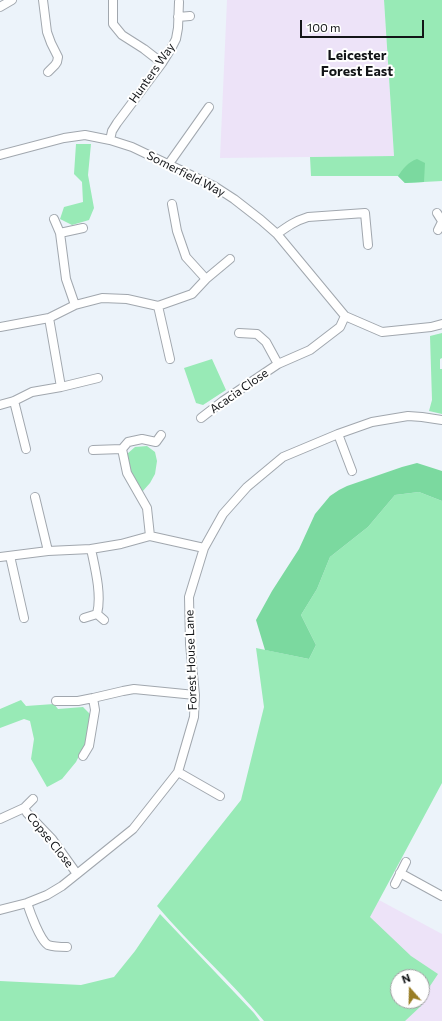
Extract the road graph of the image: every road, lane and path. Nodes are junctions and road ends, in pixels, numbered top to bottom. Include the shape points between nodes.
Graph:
1 (12, 0) edge
2 (43, 0) edge
3 (113, 0) edge
4 (179, 2) dead end
5 (0, 7) edge
6 (190, 16) dead end
7 (178, 17) junction
8 (162, 63) junction
9 (48, 72) dead end
10 (209, 107) dead end
11 (110, 140) junction
12 (0, 155) edge
13 (168, 165) junction
14 (172, 204) dead end
15 (437, 213) dead end
16 (54, 219) dead end
17 (442, 222) edge
18 (83, 228) dead end
19 (438, 230) dead end
20 (60, 233) junction
21 (277, 234) junction
22 (368, 245) dead end
23 (230, 259) dead end
24 (206, 279) junction
25 (75, 305) junction
26 (158, 306) junction
27 (346, 316) junction
28 (49, 318) junction
29 (442, 324) edge
30 (0, 327) edge
31 (238, 333) dead end
32 (170, 360) dead end
33 (278, 364) junction
34 (98, 378) dead end
35 (61, 387) junction
36 (14, 401) junction
37 (0, 405) edge
38 (201, 418) dead end
39 (442, 420) edge
40 (338, 434) junction
41 (161, 435) dead end
42 (26, 449) dead end
43 (122, 449) junction
44 (93, 450) dead end
45 (352, 471) dead end
46 (35, 497) dead end
47 (150, 536) junction
48 (91, 548) junction
49 (204, 548) junction
50 (48, 551) junction
51 (10, 556) junction
52 (0, 557) edge
53 (97, 614) junction
54 (24, 618) dead end
55 (84, 618) dead end
56 (104, 620) dead end
57 (195, 695) junction
58 (93, 698) junction
59 (56, 701) dead end
60 (83, 756) dead end
61 (178, 772) junction
62 (220, 796) dead end
63 (33, 799) dead end
64 (24, 808) junction
65 (0, 819) edge
66 (406, 862) dead end
67 (400, 873) junction
68 (77, 874) junction
69 (395, 884) dead end
70 (442, 896) edge
71 (27, 903) junction
72 (0, 910) edge
73 (67, 947) dead end

1 - 5 street
2 - 9 street via 47,32 58,58 58,62
3 - 8 street via 113,24 117,30
4 - 7 street, Hunters Way
6 - 7 street
7 - 8 street, Hunters Way via 176,39
8 - 11 street, Hunters Way via 117,122
10 - 13 street
11 - 12 street, Somerfield Way via 85,135
11 - 13 street, Somerfield Way via 132,147
13 - 21 street, Somerfield Way via 214,186
14 - 24 street via 177,231 186,257
15 - 17 street
16 - 20 street
17 - 19 street
18 - 20 street
20 - 25 street via 66,279
21 - 22 street via 291,224 308,217 365,213
21 - 27 street, Somerfield Way
23 - 24 street
24 - 26 street via 192,294
25 - 26 street via 102,298
25 - 28 street
26 - 32 street
27 - 29 street, Somerfield Way via 382,332
27 - 33 street, Acacia Close via 340,327 310,350
28 - 30 street
28 - 35 street
31 - 33 street, Acacia Close via 257,334 266,342
33 - 38 street, Acacia Close via 223,400
34 - 35 street
35 - 36 street via 32,392
36 - 37 street
36 - 42 street
39 - 40 street, Forest House Lane via 408,416 372,422
40 - 45 street
40 - 49 street, Forest House Lane via 283,457 247,487 223,514
41 - 43 street via 156,442 142,438 128,442
43 - 44 street
43 - 47 street via 127,473 147,508
46 - 50 street
47 - 48 street via 121,544
47 - 49 street
48 - 50 street
48 - 53 street via 99,595
49 - 57 street, Forest House Lane via 189,597
50 - 51 street
51 - 52 street
51 - 54 street
53 - 55 street
53 - 56 street
57 - 58 street via 134,689
57 - 61 street, Forest House Lane via 194,717
58 - 59 street
58 - 60 street via 95,710 89,746
61 - 62 street
61 - 68 street, Forest House Lane via 132,829
63 - 64 street
64 - 65 street, Copse Close
64 - 68 street, Copse Close via 52,839
66 - 67 street
67 - 69 street
67 - 70 street
68 - 71 street, Forest House Lane via 47,895
71 - 72 street, Forest House Lane
71 - 73 street via 46,944

